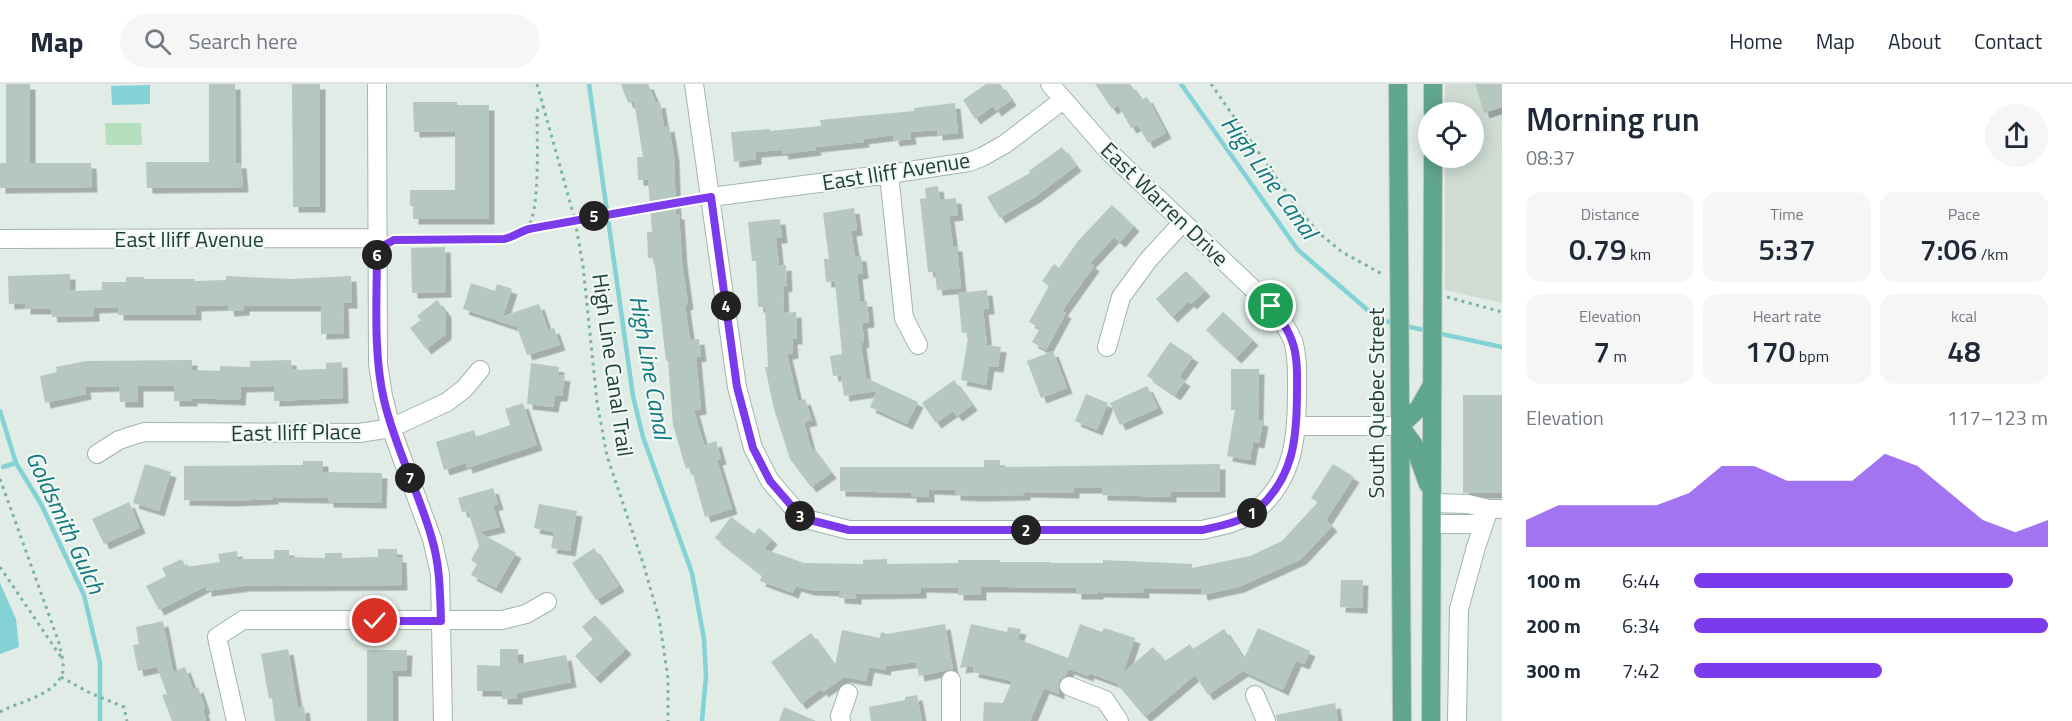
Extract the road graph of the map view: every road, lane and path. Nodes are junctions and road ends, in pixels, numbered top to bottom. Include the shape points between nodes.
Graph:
1 (377, 84) edge
2 (537, 84) edge
3 (694, 84) edge
4 (1050, 84) edge
5 (1211, 84) edge
6 (1398, 84) edge
7 (1433, 84) edge
8 (1063, 100) junction
9 (1433, 102) edge
10 (544, 106) junction
11 (1432, 168) edge
12 (889, 174) junction
13 (711, 197) junction
14 (575, 220) junction
15 (1183, 222) junction
16 (526, 230) junction
17 (0, 239) edge
18 (377, 244) junction
19 (1400, 283) junction
20 (1432, 293) junction
21 (1502, 312) edge
22 (918, 345) dead end
23 (1107, 347) dead end
24 (480, 370) dead end
25 (1433, 381) junction
26 (1297, 426) junction
27 (1400, 426) junction
28 (391, 428) junction
29 (97, 454) dead end
30 (0, 479) edge
31 (1433, 503) junction
32 (1492, 514) edge
33 (1433, 524) junction
34 (1456, 524) junction
35 (1476, 547) junction
36 (0, 567) edge
37 (547, 602) dead end
38 (441, 621) junction
39 (63, 660) junction
40 (61, 677) junction
41 (951, 680) dead end
42 (1069, 686) dead end
43 (848, 693) dead end
44 (1255, 695) dead end
45 (0, 712) edge
46 (127, 721) edge
47 (236, 721) edge
48 (443, 721) edge
49 (668, 721) edge
50 (841, 721) edge
51 (951, 721) edge
52 (1119, 721) edge
53 (1266, 721) edge
54 (1402, 721) edge
55 (1431, 721) edge
56 (1458, 721) edge

1 - 18 street
2 - 10 path, High Line Canal Trail
3 - 13 street
4 - 8 street, East Warren Drive
5 - 19 path via 1319,233 1342,252
6 - 19 main road, South Quebec Street
7 - 9 main road
8 - 12 street, East Iliff Avenue via 982,157
8 - 15 street, East Warren Drive via 1109,152
10 - 14 path, High Line Canal Trail
10 - 16 path via 537,114 534,209
11 - 20 main road
12 - 13 street, East Iliff Avenue
12 - 22 street via 904,318
13 - 14 path
13 - 26 street, East Warren Drive via 743,415 753,448 770,481 802,518 849,530 1202,530 1257,511 1279,484 1293,454
14 - 16 path
14 - 49 path, High Line Canal Trail via 600,423 615,484 657,608 668,678
15 - 23 street via 1121,297
15 - 26 street, East Warren Drive via 1283,322 1293,342 1297,367
16 - 18 path via 504,239 394,240
17 - 18 street, East Iliff Avenue
18 - 28 street via 378,364
19 - 27 main road, South Quebec Street
20 - 21 path
20 - 25 main road
24 - 28 street, East Iliff Place via 447,402
25 - 27 main road via 1425,400
25 - 31 main road
26 - 27 street
27 - 31 main road via 1418,455
27 - 54 main road, South Quebec Street
28 - 29 street, East Iliff Place via 359,433 144,432 119,440
28 - 38 street via 432,539 440,574
30 - 39 path
31 - 32 street via 1473,504
31 - 33 main road
32 - 34 street
32 - 35 street
33 - 34 street
33 - 55 main road
34 - 35 street via 1467,531
35 - 56 street via 1459,609
36 - 39 path
37 - 38 street via 526,614 502,620
38 - 47 street via 243,620 217,637
38 - 48 street
39 - 40 path
40 - 45 path via 39,696
40 - 46 path via 124,707
41 - 51 street
42 - 52 street via 1106,700
43 - 50 street
44 - 53 street

